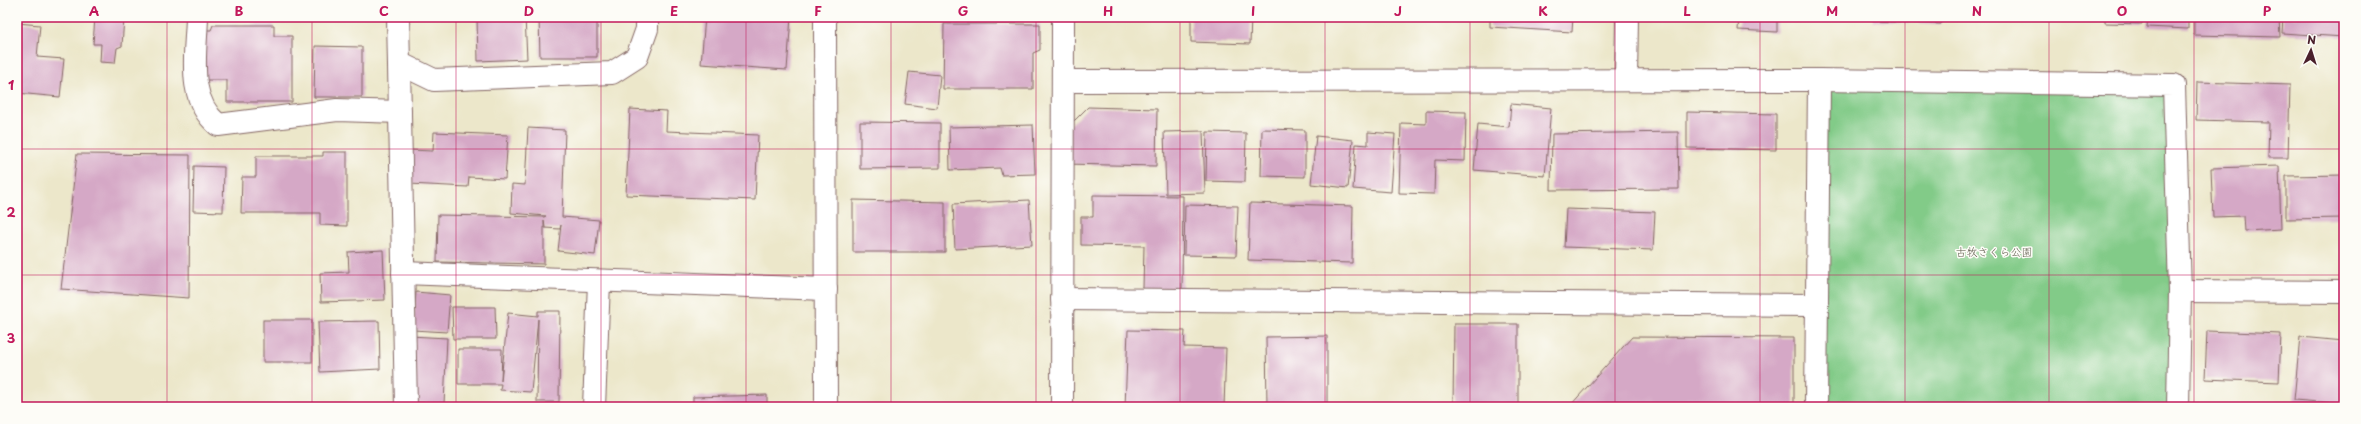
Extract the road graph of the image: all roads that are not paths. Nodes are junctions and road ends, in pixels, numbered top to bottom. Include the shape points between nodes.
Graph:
1 (197, 17) edge
2 (398, 17) edge
3 (647, 17) edge
4 (825, 17) edge
5 (1063, 17) edge
6 (1627, 17) edge
7 (399, 63) junction
8 (1626, 80) junction
9 (1818, 80) junction
10 (1063, 81) junction
11 (400, 112) junction
12 (403, 274) junction
13 (599, 282) junction
14 (826, 289) junction
15 (2180, 291) junction
16 (2344, 292) edge
17 (1062, 299) junction
18 (1817, 305) junction
19 (406, 407) edge
20 (594, 407) edge
21 (826, 407) edge
22 (1062, 407) edge
23 (1816, 407) edge
24 (2178, 407) edge

1 - 11 street via 194,84 207,115 218,125 337,110
2 - 7 street
3 - 7 street via 647,29 637,58 612,73 434,80
4 - 14 street
5 - 10 street
6 - 8 street
7 - 11 street
8 - 9 street
8 - 10 street
9 - 15 street via 2174,85
9 - 18 street
10 - 17 street
11 - 12 street
12 - 13 street
12 - 19 street
13 - 14 street
13 - 20 street
14 - 21 street
15 - 16 street
15 - 24 street
17 - 18 street
17 - 22 street
18 - 23 street

